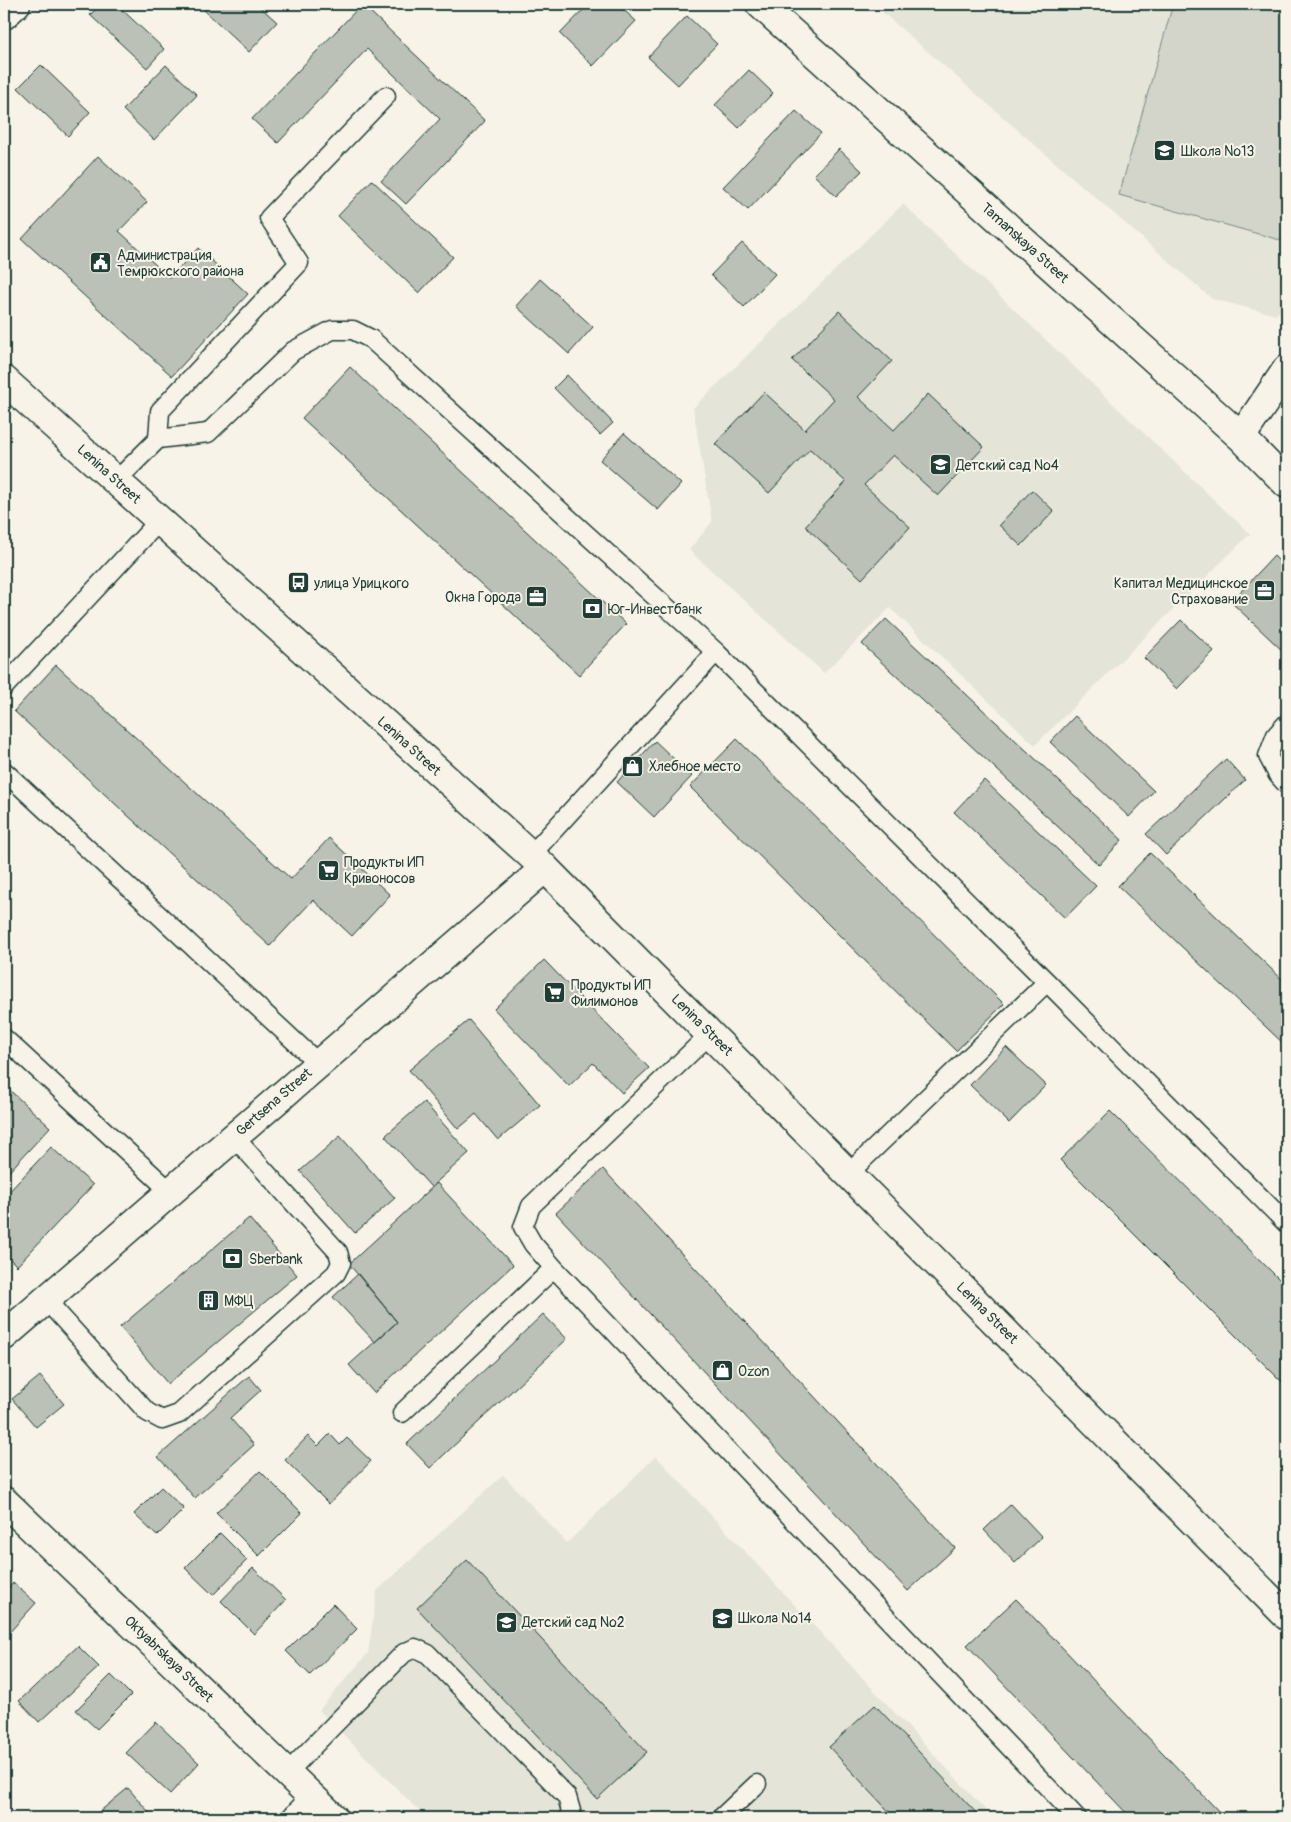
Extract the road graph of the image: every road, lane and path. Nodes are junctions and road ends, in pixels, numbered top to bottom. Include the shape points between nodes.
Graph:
1 (16, 4) edge
2 (760, 4) edge
3 (4, 15) edge
4 (386, 96) dead end
5 (1287, 369) edge
6 (4, 380) edge
7 (1241, 437) junction
8 (158, 438) junction
9 (116, 482) junction
10 (1287, 484) edge
11 (160, 520) junction
12 (716, 652) junction
13 (4, 687) edge
14 (1287, 723) edge
15 (4, 771) edge
16 (1287, 785) edge
17 (538, 862) junction
18 (1047, 982) junction
19 (710, 1034) junction
20 (4, 1038) edge
21 (319, 1064) junction
22 (234, 1137) junction
23 (849, 1173) junction
24 (170, 1192) junction
25 (1287, 1224) edge
26 (554, 1268) junction
27 (46, 1300) junction
28 (4, 1336) edge
29 (402, 1413) dead end
30 (4, 1501) edge
31 (1287, 1616) edge
32 (287, 1773) junction
33 (757, 1784) dead end
34 (311, 1796) junction
35 (290, 1818) edge
36 (334, 1818) edge
37 (568, 1818) edge
38 (721, 1818) edge
39 (1077, 1818) edge

1 - 3 street
2 - 7 street, Tamanskaya Street
4 - 8 lane via 269,218 299,263 160,410
5 - 7 street
6 - 9 street, Lenina Street
7 - 10 street, Tamanskaya Street
8 - 9 lane
8 - 12 lane via 208,433 293,351 332,330 353,330 370,339
9 - 11 street, Lenina Street
11 - 13 lane
11 - 17 street, Lenina Street
12 - 17 lane
12 - 18 lane
14 - 16 lane via 1276,735 1268,756
15 - 21 lane
17 - 19 street, Lenina Street
17 - 21 street, Gertsena Street
18 - 23 lane
18 - 25 lane
19 - 23 street, Lenina Street
19 - 26 lane via 531,1206 523,1227
20 - 24 lane
21 - 22 street, Gertsena Street
22 - 24 street, Gertsena Street
22 - 27 lane via 338,1252 341,1263 336,1273 179,1414 162,1420 148,1412
23 - 31 street, Lenina Street
24 - 27 street, Gertsena Street
26 - 29 lane
26 - 39 lane
27 - 28 street, Gertsena Street
30 - 32 street, Oktyabrskaya Street
32 - 34 street, Oktyabrskaya Street
32 - 37 lane via 404,1652 415,1648 428,1654 566,1797 571,1811
33 - 38 lane
34 - 35 lane
34 - 36 street, Oktyabrskaya Street

